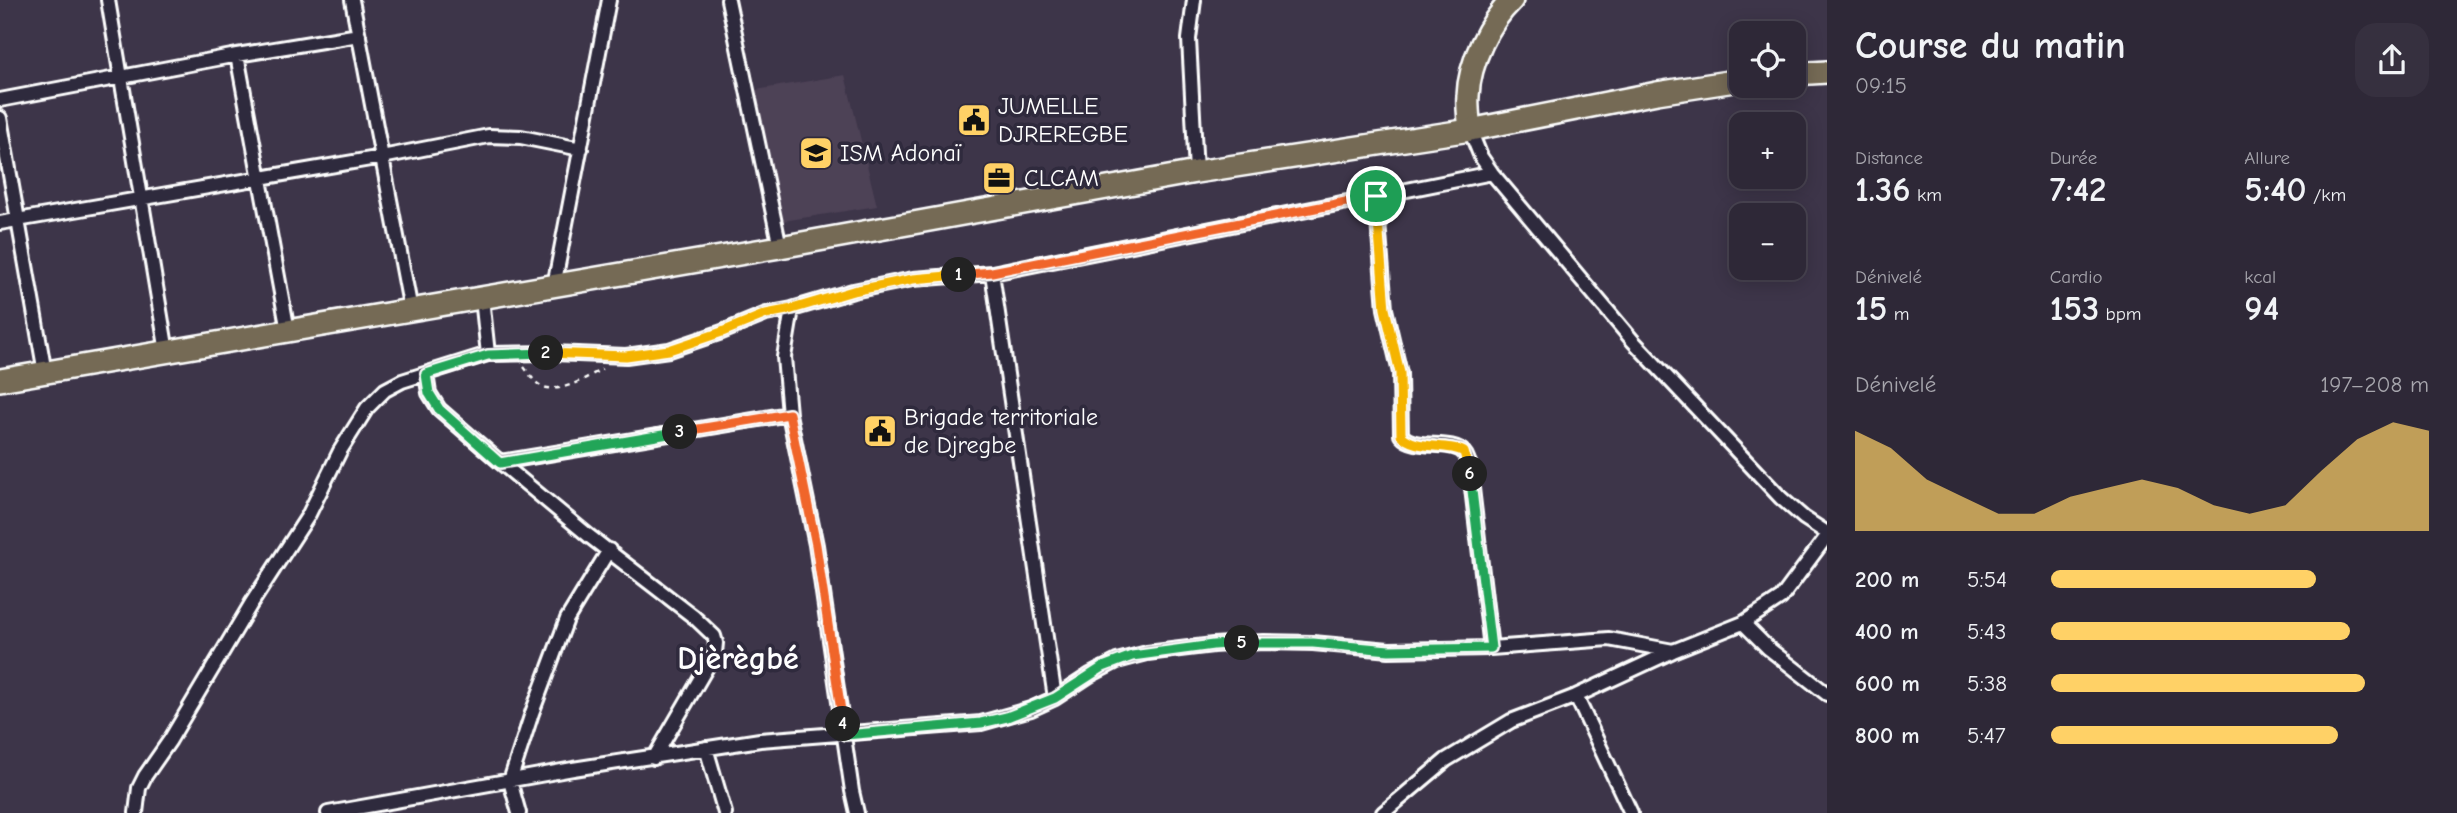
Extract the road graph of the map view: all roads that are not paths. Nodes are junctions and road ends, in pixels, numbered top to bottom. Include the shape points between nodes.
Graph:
1 (108, 0) edge
2 (609, 0) edge
3 (728, 0) edge
4 (1194, 0) edge
5 (1512, 0) edge
6 (354, 2) edge
7 (359, 36) junction
8 (237, 55) junction
9 (1827, 72) edge
10 (1806, 73) edge
11 (121, 78) junction
12 (1729, 82) edge
13 (0, 100) edge
14 (0, 118) edge
15 (1470, 130) junction
16 (581, 149) junction
17 (382, 157) junction
18 (1196, 172) junction
19 (1492, 173) junction
20 (260, 178) junction
21 (1376, 196) junction
22 (141, 198) junction
23 (18, 220) junction
24 (0, 223) edge
25 (780, 247) junction
26 (992, 272) junction
27 (554, 286) junction
28 (482, 298) junction
29 (792, 309) junction
30 (411, 310) junction
31 (288, 331) junction
32 (167, 352) junction
33 (488, 355) junction
34 (45, 373) junction
35 (426, 374) junction
36 (0, 380) edge
37 (789, 414) junction
38 (500, 463) junction
39 (1827, 535) edge
40 (609, 550) junction
41 (1743, 622) junction
42 (1491, 648) junction
43 (1673, 651) junction
44 (1827, 694) edge
45 (1576, 696) junction
46 (1055, 698) junction
47 (845, 735) junction
48 (706, 748) junction
49 (654, 758) junction
50 (510, 781) junction
51 (379, 808) edge
52 (136, 813) edge
53 (328, 813) edge
54 (519, 813) edge
55 (725, 813) edge
56 (857, 813) edge
57 (1383, 813) edge
58 (1631, 813) edge

1 - 11 street
2 - 16 street
3 - 25 street
4 - 18 street via 1189,39
5 - 15 main road via 1486,36 1474,65 1468,95
6 - 7 street
7 - 8 street
7 - 17 street
8 - 11 street
8 - 20 street
9 - 10 main road
11 - 13 street
11 - 22 street
12 - 15 main road
14 - 23 street
15 - 18 main road
15 - 19 street
16 - 17 street via 489,136
16 - 27 street
17 - 20 street
17 - 30 street
18 - 25 main road
19 - 21 street
19 - 39 street via 1633,341 1781,498
20 - 22 street
20 - 31 street
21 - 26 street
21 - 42 street via 1385,309 1400,373 1401,435 1412,443 1464,452
22 - 23 street
22 - 32 street
23 - 24 street
23 - 34 street
25 - 27 main road
26 - 29 street via 913,279
26 - 46 street
27 - 28 main road
28 - 30 main road
28 - 33 street
29 - 33 street via 669,350 626,356
29 - 37 street via 784,357
30 - 31 main road
31 - 32 main road
32 - 34 main road
33 - 35 street
34 - 36 main road
35 - 38 street via 429,393 439,409
35 - 52 street via 385,390 367,408 308,516 145,776
37 - 38 street
37 - 47 street via 816,545
38 - 40 street
39 - 41 street via 1781,598
40 - 49 street via 695,617 716,643 715,653
40 - 50 street via 567,619
41 - 43 street
41 - 44 street
42 - 43 street via 1609,639
42 - 46 street via 1389,650 1263,642 1213,645 1117,661
43 - 45 street
45 - 57 street via 1511,721 1446,760
45 - 58 street
46 - 47 street via 981,723
47 - 48 street
47 - 56 street
48 - 49 street
48 - 55 street
49 - 50 street
50 - 51 street
50 - 54 street
51 - 53 street

